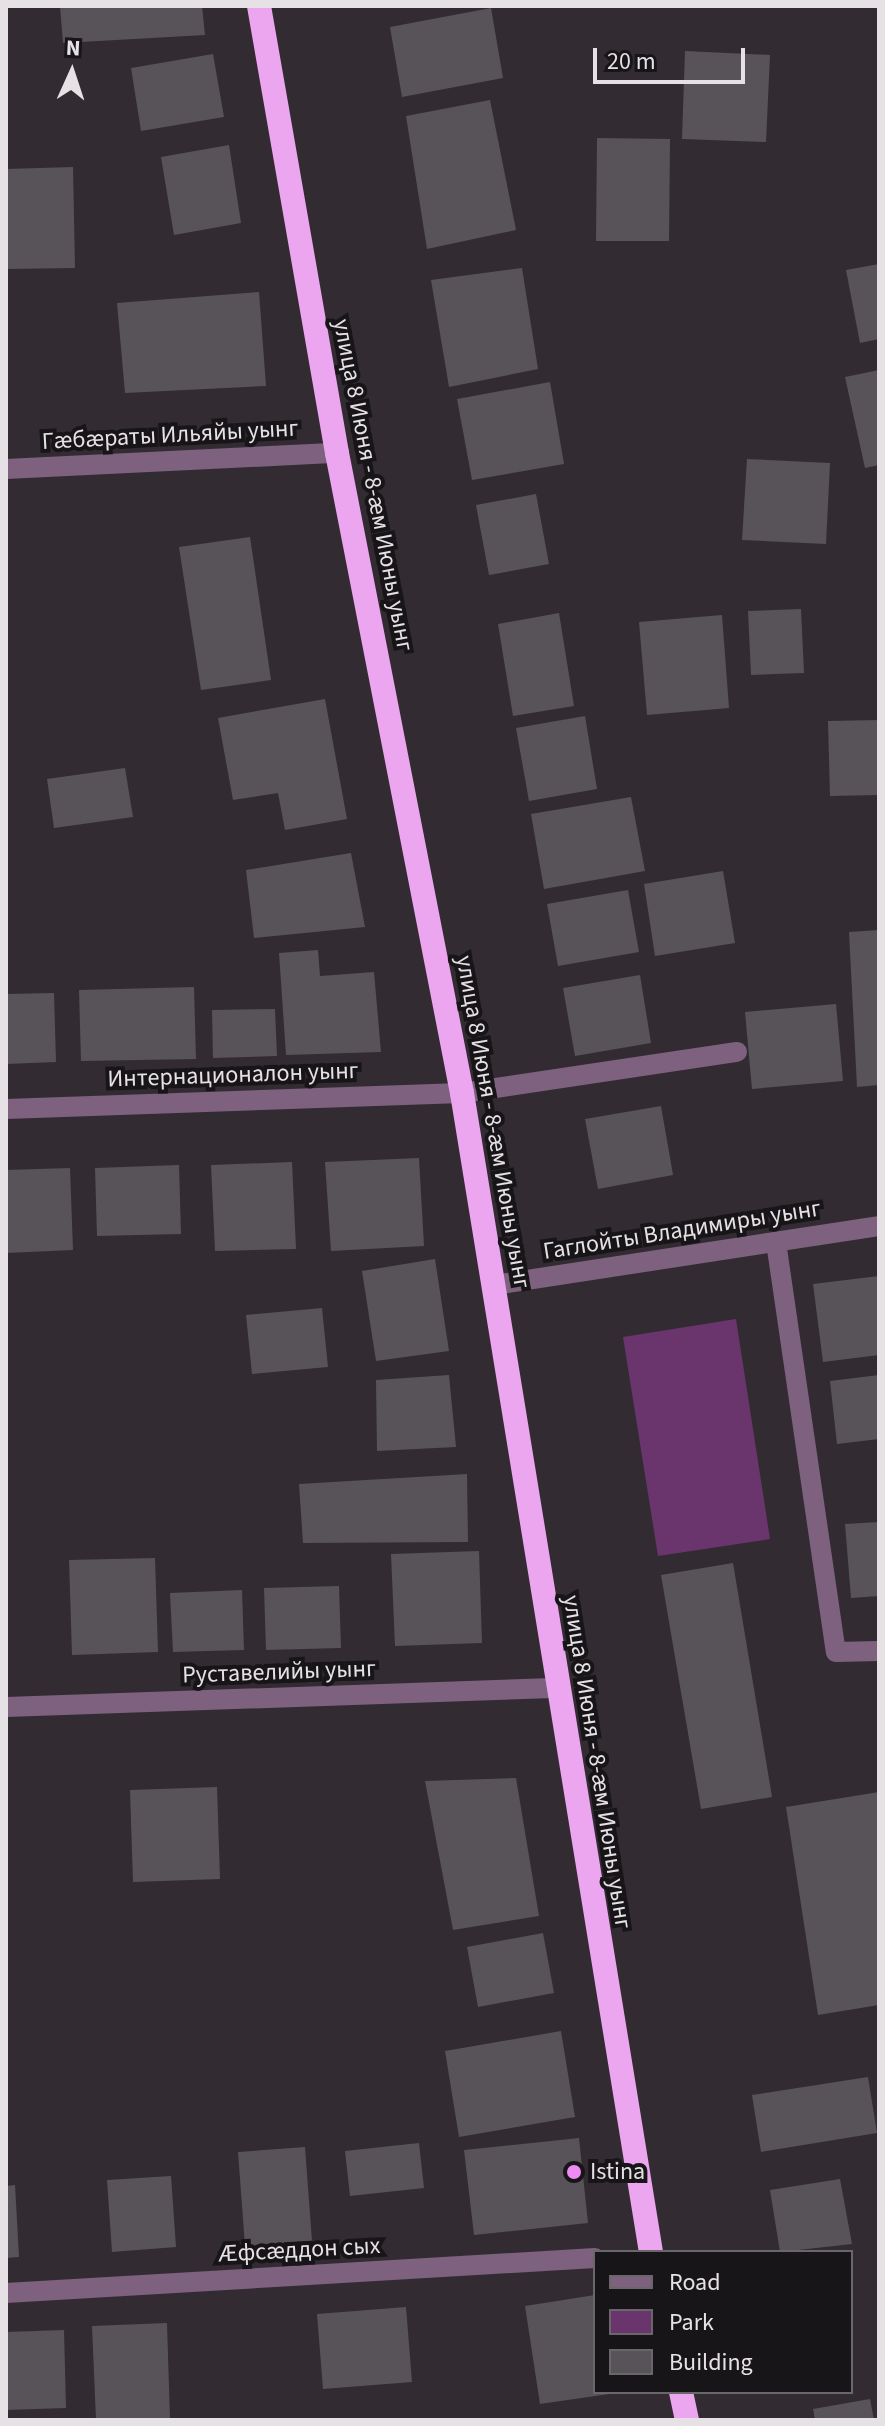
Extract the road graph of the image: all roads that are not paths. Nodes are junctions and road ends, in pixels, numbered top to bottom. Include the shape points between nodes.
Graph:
1 (259, 6) edge
2 (337, 453) junction
3 (6, 469) edge
4 (737, 1052) dead end
5 (462, 1093) junction
6 (6, 1109) edge
7 (879, 1226) edge
8 (776, 1242) junction
9 (494, 1285) junction
10 (879, 1651) edge
11 (554, 1688) junction
12 (6, 1707) edge
13 (650, 2250) edge
14 (593, 2258) edge
15 (6, 2293) edge
16 (681, 2394) edge
17 (687, 2420) edge

1 - 2 highway, улица 8 Июня - 8-ӕм Июны уынг
2 - 3 street, Гæбæраты Ильяйы уынг
2 - 5 highway, улица 8 Июня - 8-ӕм Июны уынг
4 - 5 street, Интернационалон уынг
5 - 6 street, Интернационалон уынг
5 - 9 highway, улица 8 Июня - 8-ӕм Июны уынг
7 - 8 street, Гаглойты Владимиры уынг
8 - 9 street, Гаглойты Владимиры уынг
8 - 10 street via 836,1652
9 - 11 highway, улица 8 Июня - 8-ӕм Июны уынг
11 - 12 street, Руставелийы уынг
11 - 13 highway, улица 8 Июня - 8-ӕм Июны уынг
14 - 15 street, Æфсæддон сых
16 - 17 highway

